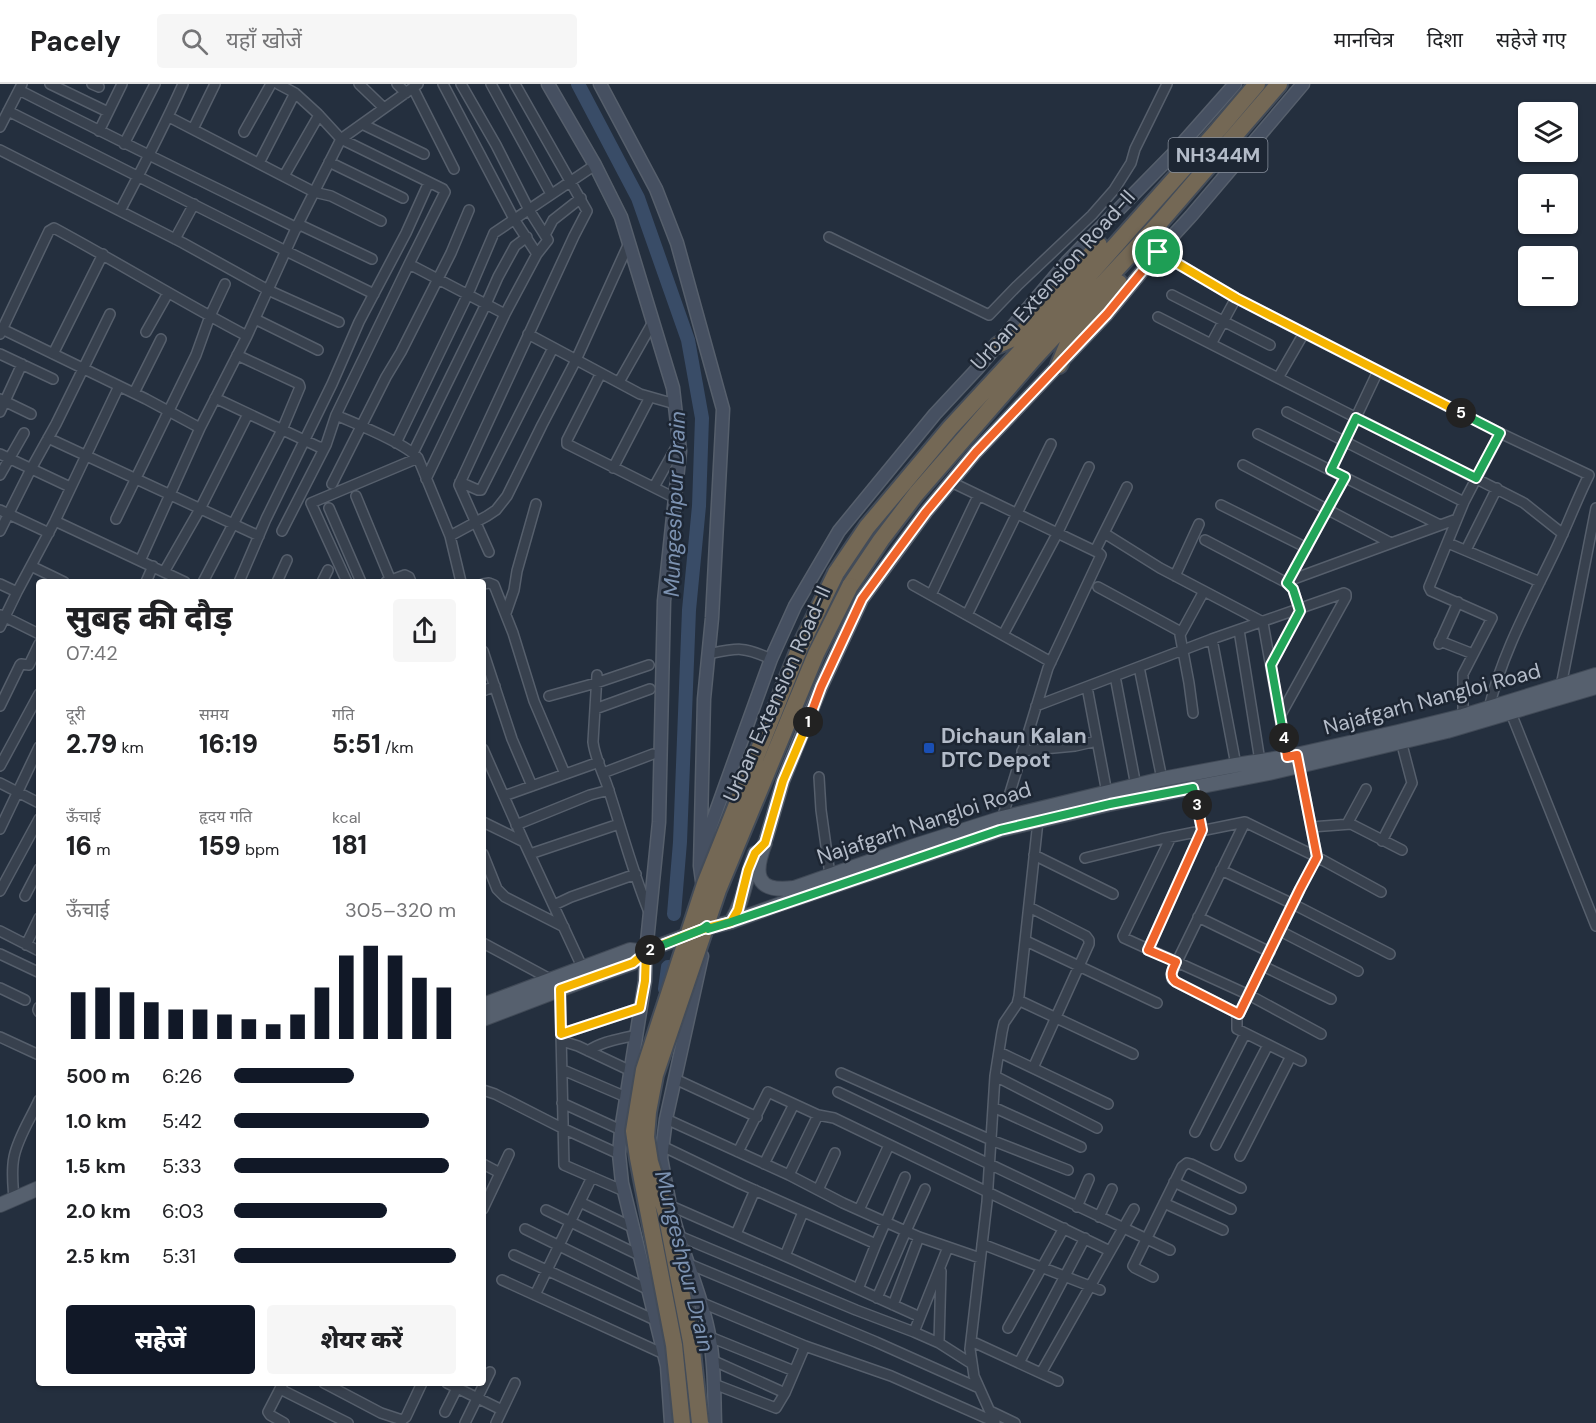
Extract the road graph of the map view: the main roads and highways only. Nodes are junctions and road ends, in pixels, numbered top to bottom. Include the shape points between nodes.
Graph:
1 (1257, 84) edge
2 (1279, 84) edge
3 (1145, 210) junction
4 (1157, 226) junction
5 (998, 345) road end
6 (1059, 365) road end
7 (1596, 675) edge
8 (1596, 687) edge
9 (1509, 707) junction
10 (1491, 713) junction
11 (1294, 759) junction
12 (1037, 815) junction
13 (913, 853) junction
14 (731, 922) junction
15 (555, 984) junction
16 (486, 1004) edge
17 (486, 1018) edge
18 (36, 1189) edge
19 (36, 1199) edge
20 (0, 1205) edge
21 (0, 1213) edge
22 (682, 1423) edge
23 (700, 1423) edge

1 - 3 highway, Urban Extension Road-II / NH344M
2 - 4 highway, Urban Extension Road-II / NH344M
3 - 5 highway via 1100,245 1020,334
3 - 22 highway, Urban Extension Road-II / NH344M, bridge via 909,476 836,573 800,647 705,884 644,1070 634,1131 674,1344
4 - 6 highway via 1142,257 1071,336
4 - 23 highway, Urban Extension Road-II / NH344M, bridge via 1034,358 916,494 850,586 816,654 718,890 655,1075 646,1137 666,1213 691,1342
7 - 9 main road, Najafgarh Nangloi Road
8 - 9 main road
9 - 10 main road, Najafgarh Nangloi Road
10 - 11 main road, Najafgarh Nangloi Road via 1463,716
10 - 11 main road via 1447,731
11 - 12 main road via 1193,788
11 - 12 main road, Najafgarh Nangloi Road via 1260,761 1162,779
12 - 13 main road, Najafgarh Nangloi Road
13 - 14 main road
13 - 14 main road, Najafgarh Nangloi Road via 782,889 762,882 758,861 765,843 755,853
14 - 15 main road via 646,952 633,963
15 - 16 main road
15 - 17 main road
18 - 20 main road
19 - 21 main road

